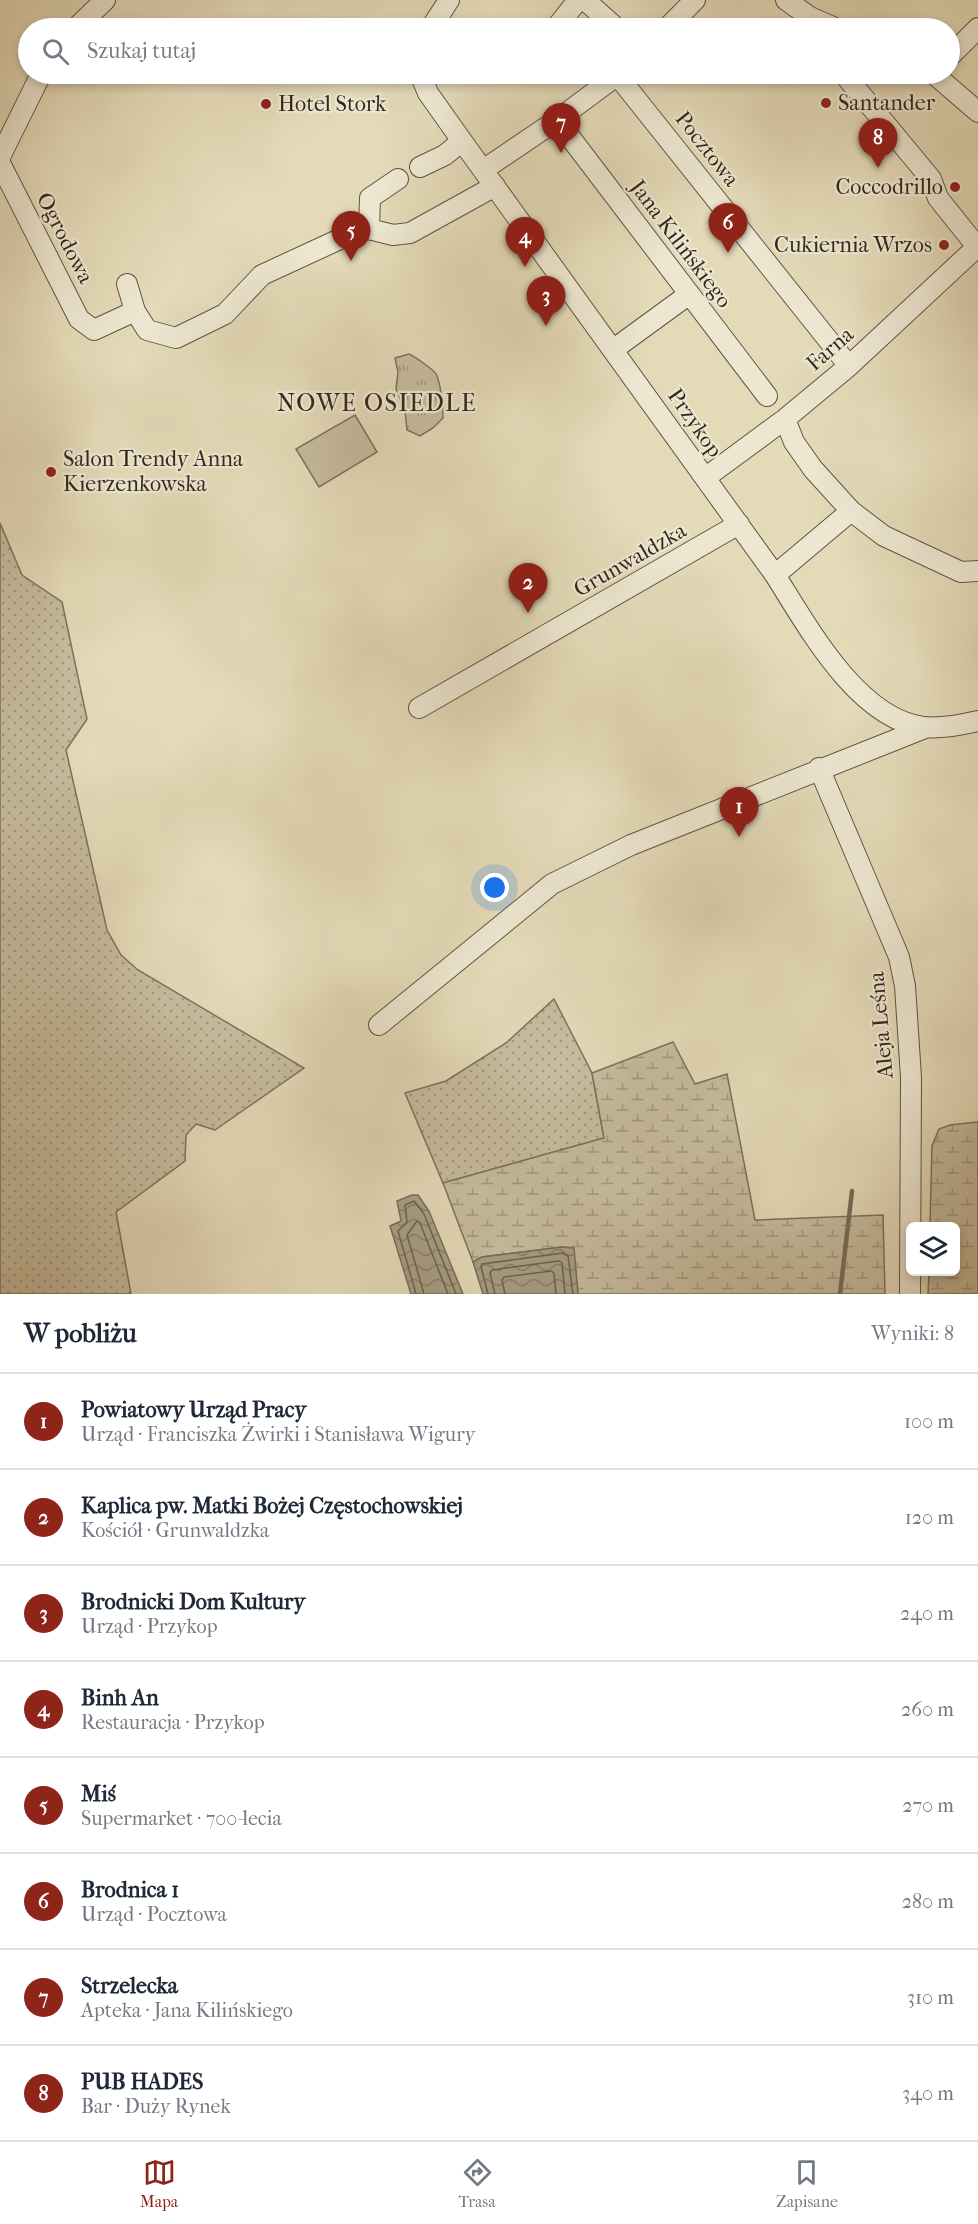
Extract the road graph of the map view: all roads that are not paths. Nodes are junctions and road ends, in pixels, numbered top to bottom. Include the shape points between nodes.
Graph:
1 (105, 0) edge
2 (578, 0) edge
3 (585, 0) edge
4 (695, 0) edge
5 (780, 0) edge
6 (786, 0) edge
7 (447, 1) edge
8 (86, 18) edge
9 (437, 18) edge
10 (564, 18) edge
11 (605, 18) edge
12 (678, 18) edge
13 (797, 18) edge
14 (812, 18) edge
15 (978, 28) edge
16 (960, 46) edge
17 (35, 84) edge
18 (424, 84) edge
19 (605, 84) edge
20 (626, 84) edge
21 (852, 84) edge
22 (946, 84) edge
23 (978, 112) edge
24 (556, 120) junction
25 (462, 141) junction
26 (0, 157) edge
27 (0, 163) edge
28 (420, 167) dead end
29 (489, 178) junction
30 (398, 179) dead end
31 (369, 229) junction
32 (978, 247) edge
33 (126, 285) dead end
34 (688, 295) junction
35 (135, 311) junction
36 (614, 349) junction
37 (849, 366) junction
38 (767, 396) dead end
39 (785, 419) junction
40 (705, 478) junction
41 (851, 511) junction
42 (739, 524) junction
43 (978, 571) edge
44 (775, 575) junction
45 (419, 708) dead end
46 (978, 721) edge
47 (925, 728) junction
48 (819, 768) junction
49 (379, 1025) dead end
50 (910, 1294) edge

1 - 8 street
2 - 10 street
3 - 11 street
4 - 12 street
5 - 13 street
6 - 14 street
7 - 9 street
15 - 16 street
17 - 26 street
18 - 25 street, Przykop
19 - 24 street
20 - 37 street, Pocztowa
21 - 32 street via 933,182 938,198
22 - 23 street
24 - 29 street
24 - 34 street, Jana Kilińskiego
25 - 28 street
25 - 29 street, Przykop
27 - 35 street, Ogrodowa via 79,319 94,330
29 - 31 street via 410,233 393,235
29 - 36 street, Przykop
30 - 31 street via 370,198
31 - 35 street via 355,231 262,275 225,314 176,338 147,330
32 - 37 street, Farna
33 - 35 street
34 - 36 street
34 - 38 street, Jana Kilińskiego
36 - 40 street, Przykop
37 - 39 street, Farna
39 - 40 street, Farna
39 - 41 street via 794,442 813,469
40 - 42 street, Przykop
41 - 43 street via 884,536 961,572
41 - 44 street
42 - 44 street, Przykop
42 - 45 street, Grunwaldzka
44 - 47 street, Przykop via 817,641 865,698 891,717
46 - 47 street, Przykop
47 - 48 street
48 - 49 street via 631,845 552,884
48 - 50 street, Aleja Leśna via 899,957 905,986 911,1077

